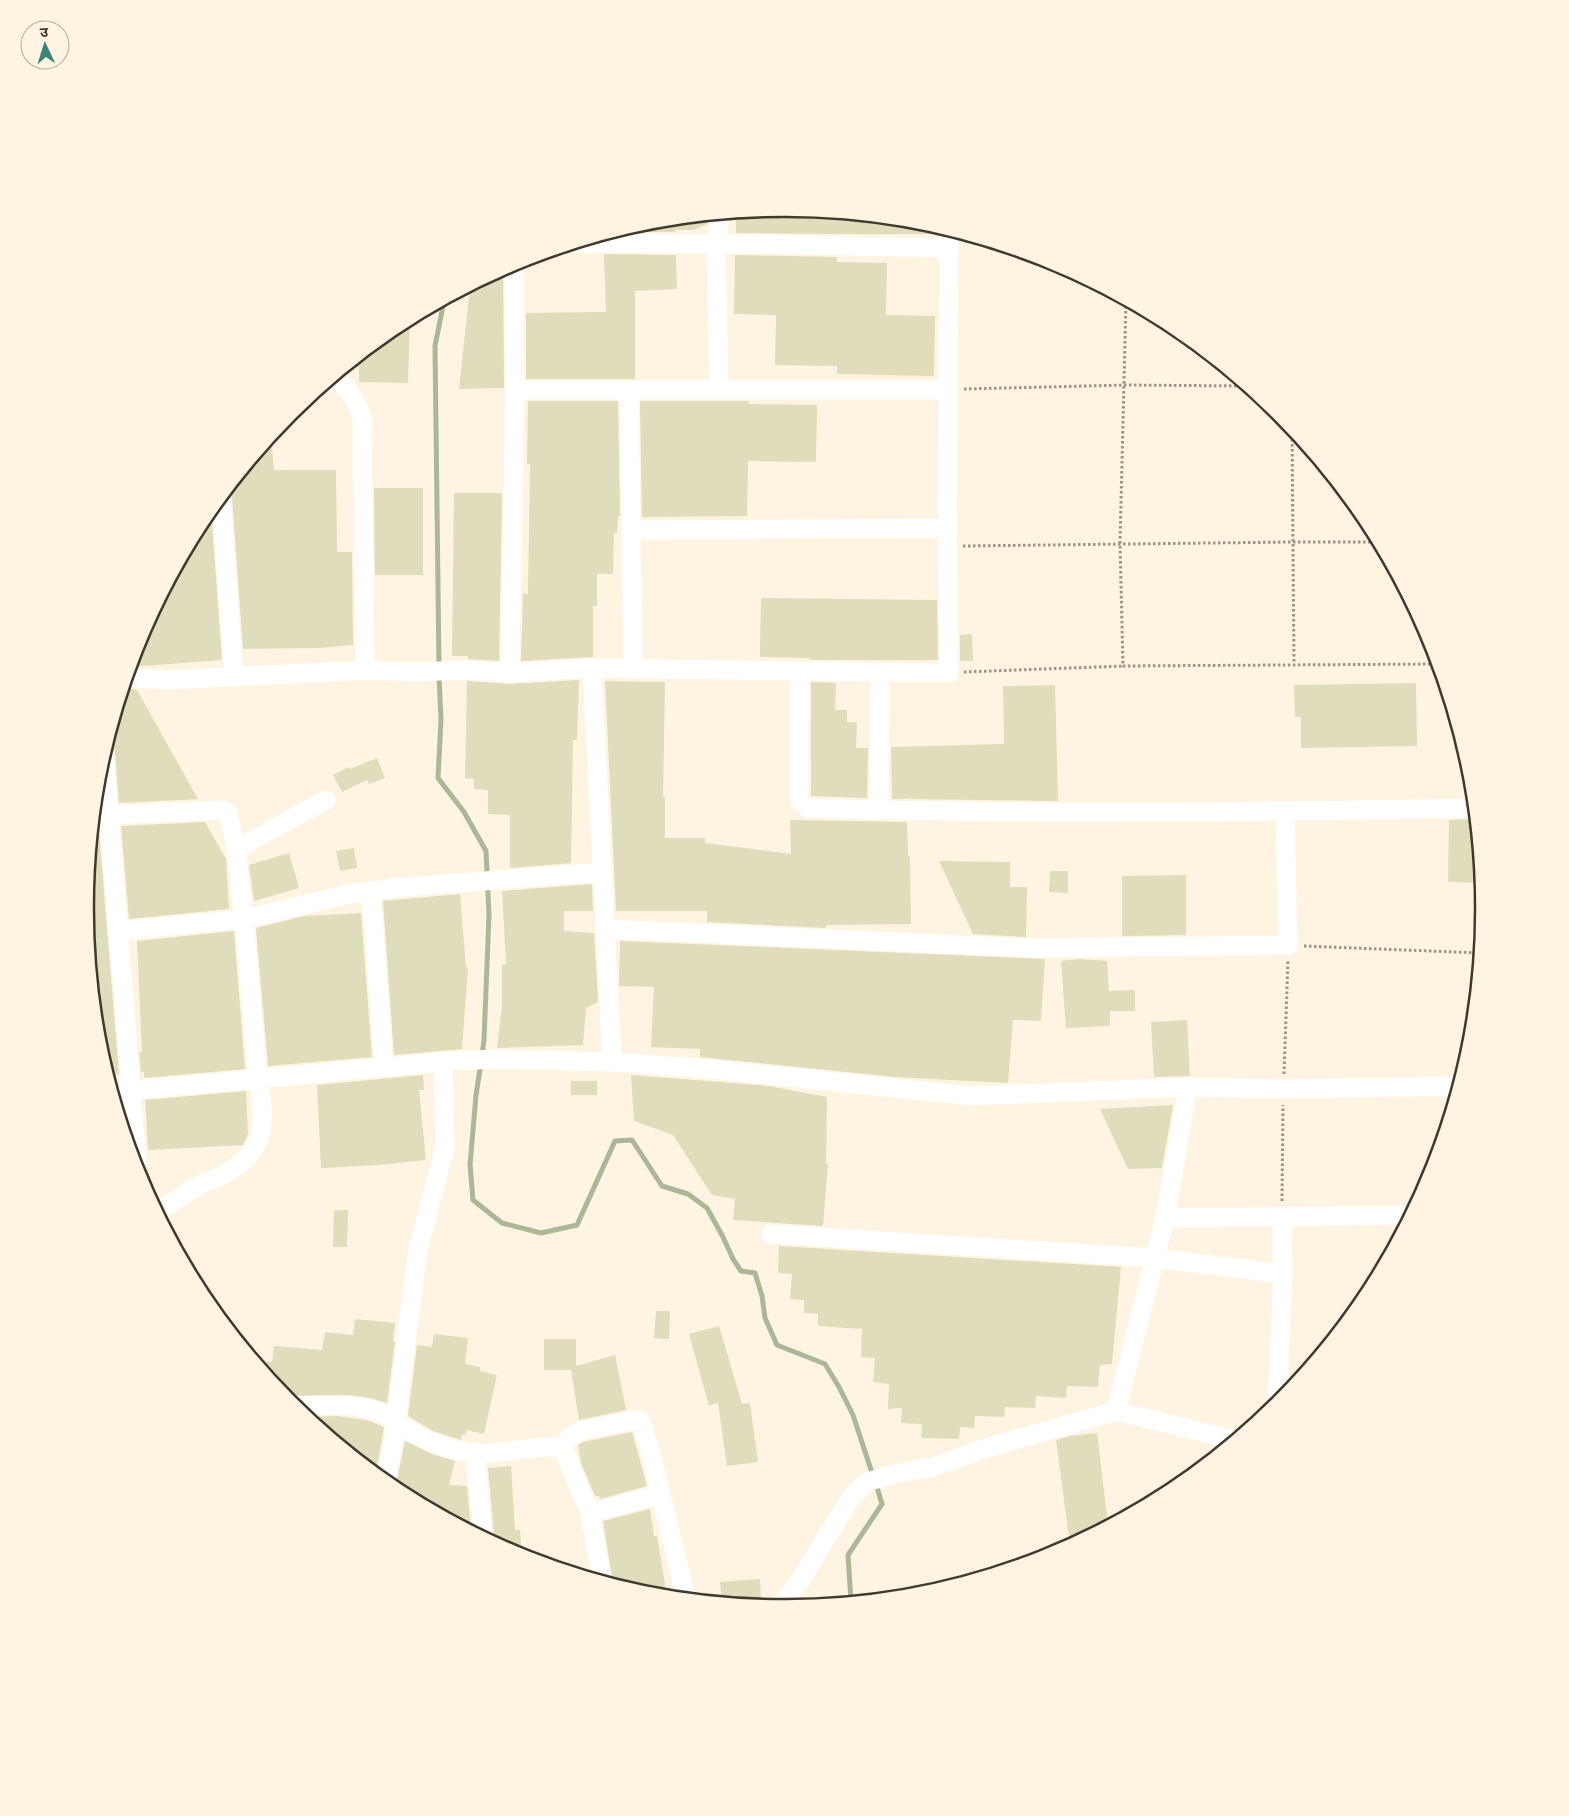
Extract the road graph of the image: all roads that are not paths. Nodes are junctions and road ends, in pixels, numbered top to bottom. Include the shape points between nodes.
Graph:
1 (719, 221) edge
2 (949, 239) edge
3 (599, 243) edge
4 (716, 243) junction
5 (514, 273) edge
6 (336, 383) edge
7 (719, 388) junction
8 (515, 390) junction
9 (629, 390) junction
10 (948, 390) junction
11 (221, 509) edge
12 (631, 530) junction
13 (947, 537) junction
14 (592, 668) junction
15 (634, 669) junction
16 (365, 670) junction
17 (800, 671) junction
18 (880, 672) junction
19 (510, 673) junction
20 (234, 677) junction
21 (133, 678) edge
22 (104, 792) edge
23 (326, 800) dead end
24 (104, 808) edge
25 (1467, 808) edge
26 (879, 810) junction
27 (1285, 812) junction
28 (236, 849) junction
29 (601, 872) junction
30 (371, 891) junction
31 (244, 919) junction
32 (605, 929) junction
33 (119, 931) junction
34 (448, 1061) junction
35 (612, 1062) junction
36 (384, 1067) junction
37 (258, 1079) junction
38 (1452, 1086) edge
39 (1188, 1087) junction
40 (132, 1091) junction
41 (118, 1092) edge
42 (136, 1145) edge
43 (162, 1207) edge
44 (1403, 1215) edge
45 (1282, 1217) junction
46 (1165, 1218) junction
47 (771, 1234) dead end
48 (1154, 1258) junction
49 (1283, 1274) junction
50 (1278, 1391) edge
51 (306, 1405) edge
52 (1116, 1411) junction
53 (396, 1421) junction
54 (1227, 1438) edge
55 (561, 1448) junction
56 (475, 1453) junction
57 (388, 1473) edge
58 (661, 1494) junction
59 (590, 1513) junction
60 (482, 1529) edge
61 (601, 1573) edge
62 (684, 1591) edge
63 (786, 1599) edge

1 - 4 street
2 - 4 street
2 - 10 street
3 - 4 street
4 - 7 street
5 - 8 street
6 - 16 street via 344,385 362,417
7 - 9 street
7 - 10 street
8 - 9 street
8 - 19 street
9 - 12 street
10 - 13 street
11 - 20 street
12 - 13 street
12 - 15 street
13 - 18 street via 949,673
14 - 15 street
14 - 19 street
14 - 29 street
15 - 17 street
16 - 19 street
16 - 20 street
17 - 18 street
17 - 26 street via 801,803 810,808
18 - 26 street
20 - 21 street
22 - 24 street
23 - 28 street
24 - 28 street via 224,810 228,814
24 - 33 street
25 - 27 street
26 - 27 street
27 - 32 street via 1288,945 1031,948
28 - 31 street
29 - 30 street
29 - 32 street
30 - 31 street
30 - 36 street
31 - 33 street
31 - 37 street
32 - 35 street
33 - 40 street
34 - 35 street
34 - 36 street
34 - 53 street via 445,1148 418,1250
35 - 39 street via 972,1096
36 - 37 street
37 - 40 street
37 - 43 street via 261,1136 254,1151 221,1176
38 - 39 street
39 - 46 street
40 - 41 street
40 - 42 street
44 - 45 street
45 - 46 street
45 - 49 street
46 - 48 street
47 - 48 street
48 - 49 street
48 - 52 street
49 - 50 street
51 - 53 street via 374,1410
52 - 54 street
52 - 63 street via 983,1449 933,1467 867,1482 852,1496
53 - 56 street via 415,1434 456,1450
53 - 57 street
55 - 56 street via 552,1446
55 - 58 street via 570,1436 579,1431 640,1420
55 - 59 street
56 - 60 street
58 - 59 street
58 - 62 street
59 - 61 street

